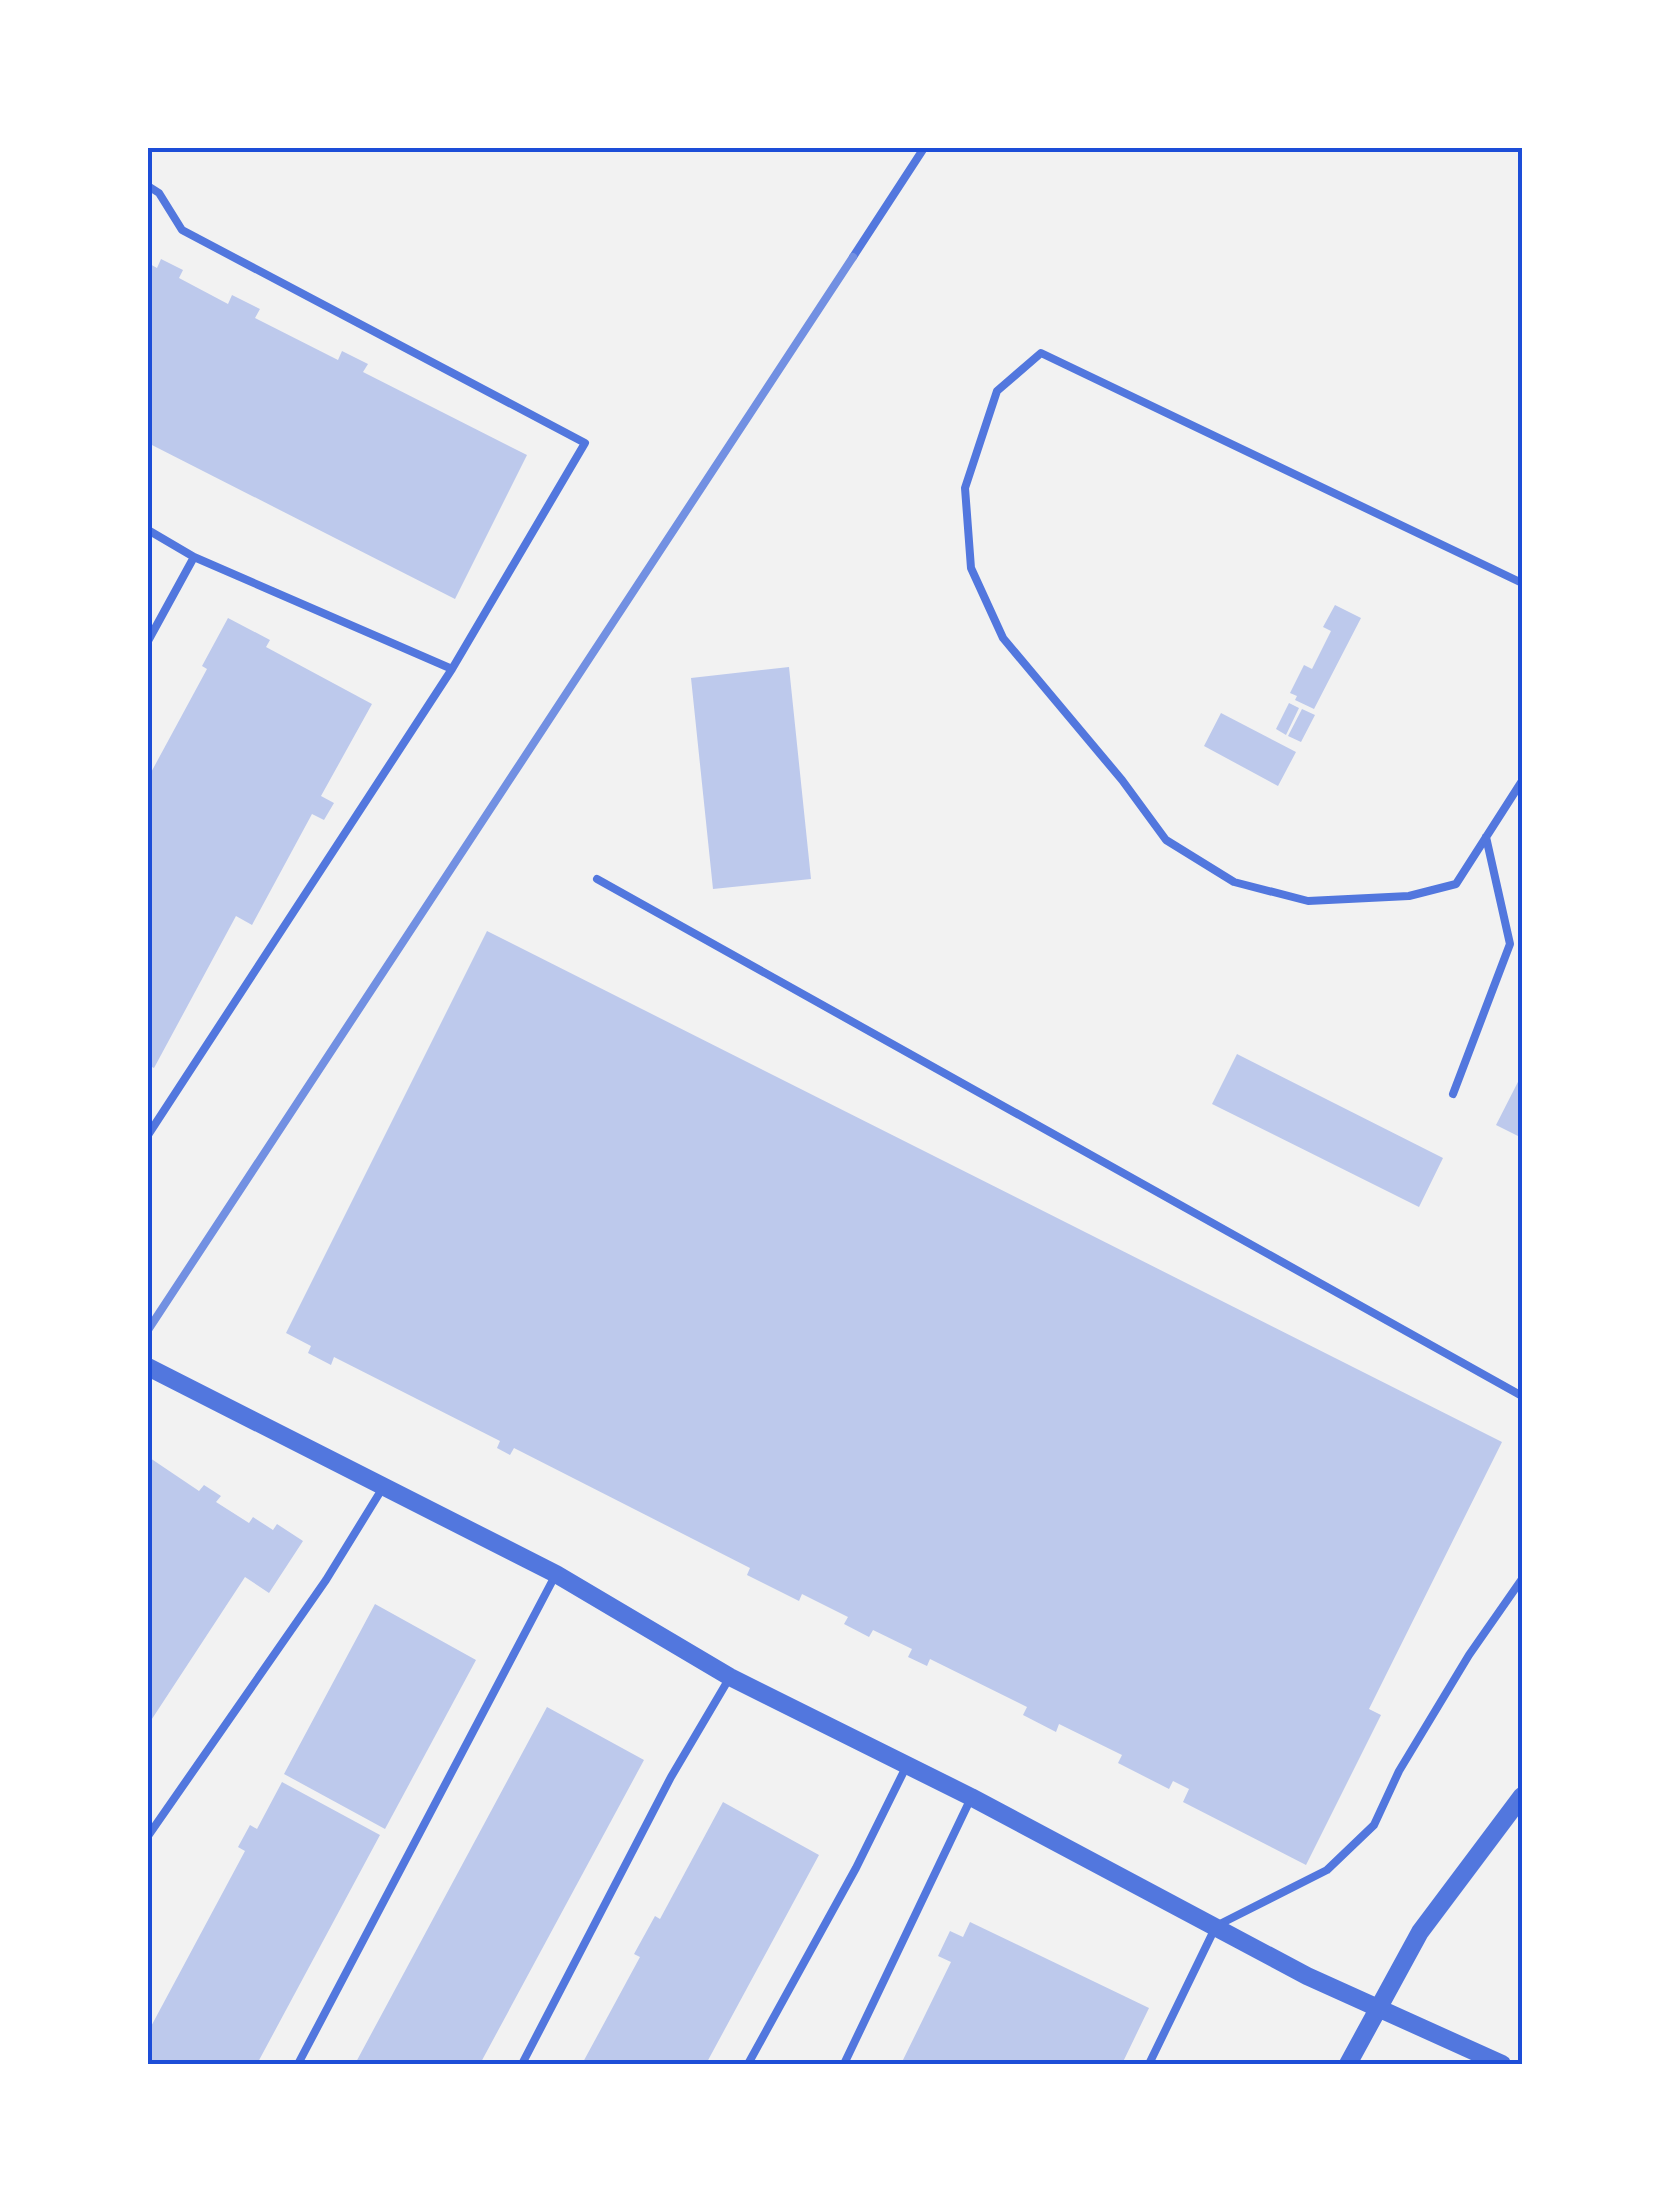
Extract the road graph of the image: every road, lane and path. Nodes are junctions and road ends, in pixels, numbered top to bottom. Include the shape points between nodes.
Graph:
1 (924, 148) edge
2 (148, 186) edge
3 (853, 257) dead end
4 (148, 530) edge
5 (194, 557) junction
6 (1522, 583) edge
7 (148, 641) edge
8 (452, 669) junction
9 (1522, 781) edge
10 (1486, 837) junction
11 (596, 879) dead end
12 (1454, 1094) dead end
13 (148, 1135) edge
14 (148, 1367) edge
15 (1522, 1396) edge
16 (385, 1485) junction
17 (556, 1574) junction
18 (1522, 1579) edge
19 (730, 1677) junction
20 (908, 1765) junction
21 (1522, 1796) edge
22 (971, 1797) junction
23 (148, 1836) edge
24 (1216, 1926) junction
25 (1377, 2009) junction
26 (298, 2064) edge
27 (522, 2064) edge
28 (748, 2064) edge
29 (844, 2064) edge
30 (1149, 2064) edge
31 (1348, 2064) edge
32 (1502, 2064) edge

1 - 3 lane
2 - 8 lane via 160,192 182,230 585,443
4 - 5 lane
5 - 7 lane
5 - 8 lane
6 - 10 lane via 1042,352 997,391 965,488 972,568 1003,638 1166,840 1234,882 1308,901 1409,896 1456,884
8 - 13 lane
9 - 10 lane
10 - 12 lane via 1510,944
11 - 15 lane
14 - 16 street
16 - 17 street
16 - 23 lane
17 - 19 street
17 - 26 lane
18 - 24 lane via 1399,1771 1374,1825 1326,1870
19 - 20 street
19 - 27 lane
20 - 22 street
20 - 28 lane
21 - 25 street via 1420,1932
22 - 24 street
22 - 29 lane
24 - 25 street
24 - 30 lane
25 - 31 street
25 - 32 street

